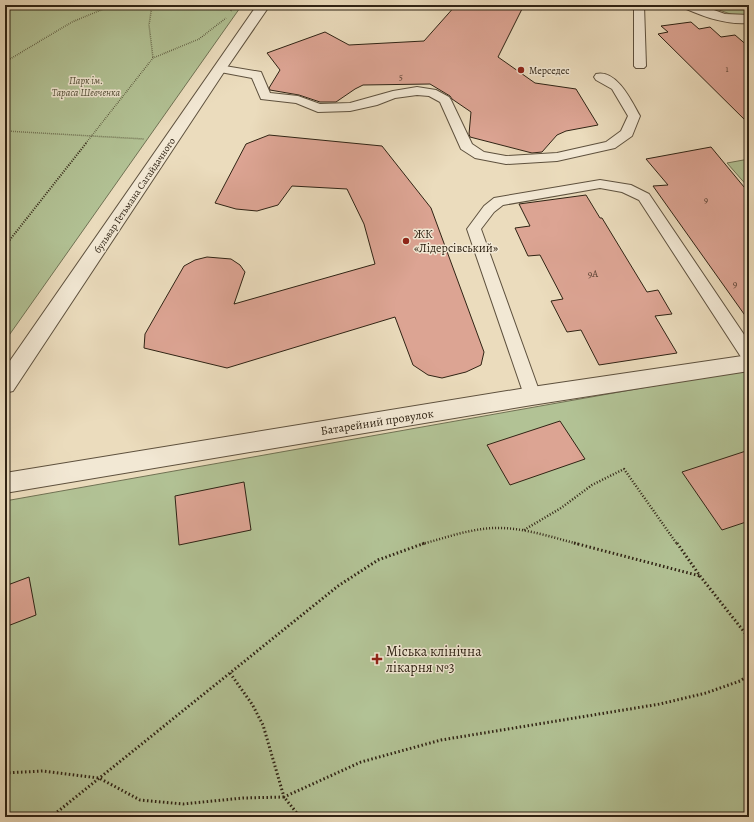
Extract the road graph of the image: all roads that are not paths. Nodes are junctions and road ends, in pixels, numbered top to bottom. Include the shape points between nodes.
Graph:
1 (264, 5) edge
2 (639, 5) edge
3 (689, 5) edge
4 (749, 19) edge
5 (640, 66) dead end
6 (219, 69) junction
7 (600, 77) dead end
8 (749, 355) edge
9 (749, 363) edge
10 (5, 385) edge
11 (532, 396) junction
12 (5, 483) edge

1 - 6 street, бульвар Гетьмана Сагайдачного
2 - 5 lane
3 - 4 street via 727,19
6 - 7 lane via 257,76 265,96 298,100 318,108 350,108 393,94 417,91 432,93 445,100 466,146 480,155 506,160 557,157 610,145 627,133 634,116 617,87
6 - 10 street, бульвар Гетьмана Сагайдачного
8 - 11 lane via 644,197 626,188 600,184 499,201 489,209 474,229
9 - 11 street, Батарейний провулок
11 - 12 street, Батарейний провулок

